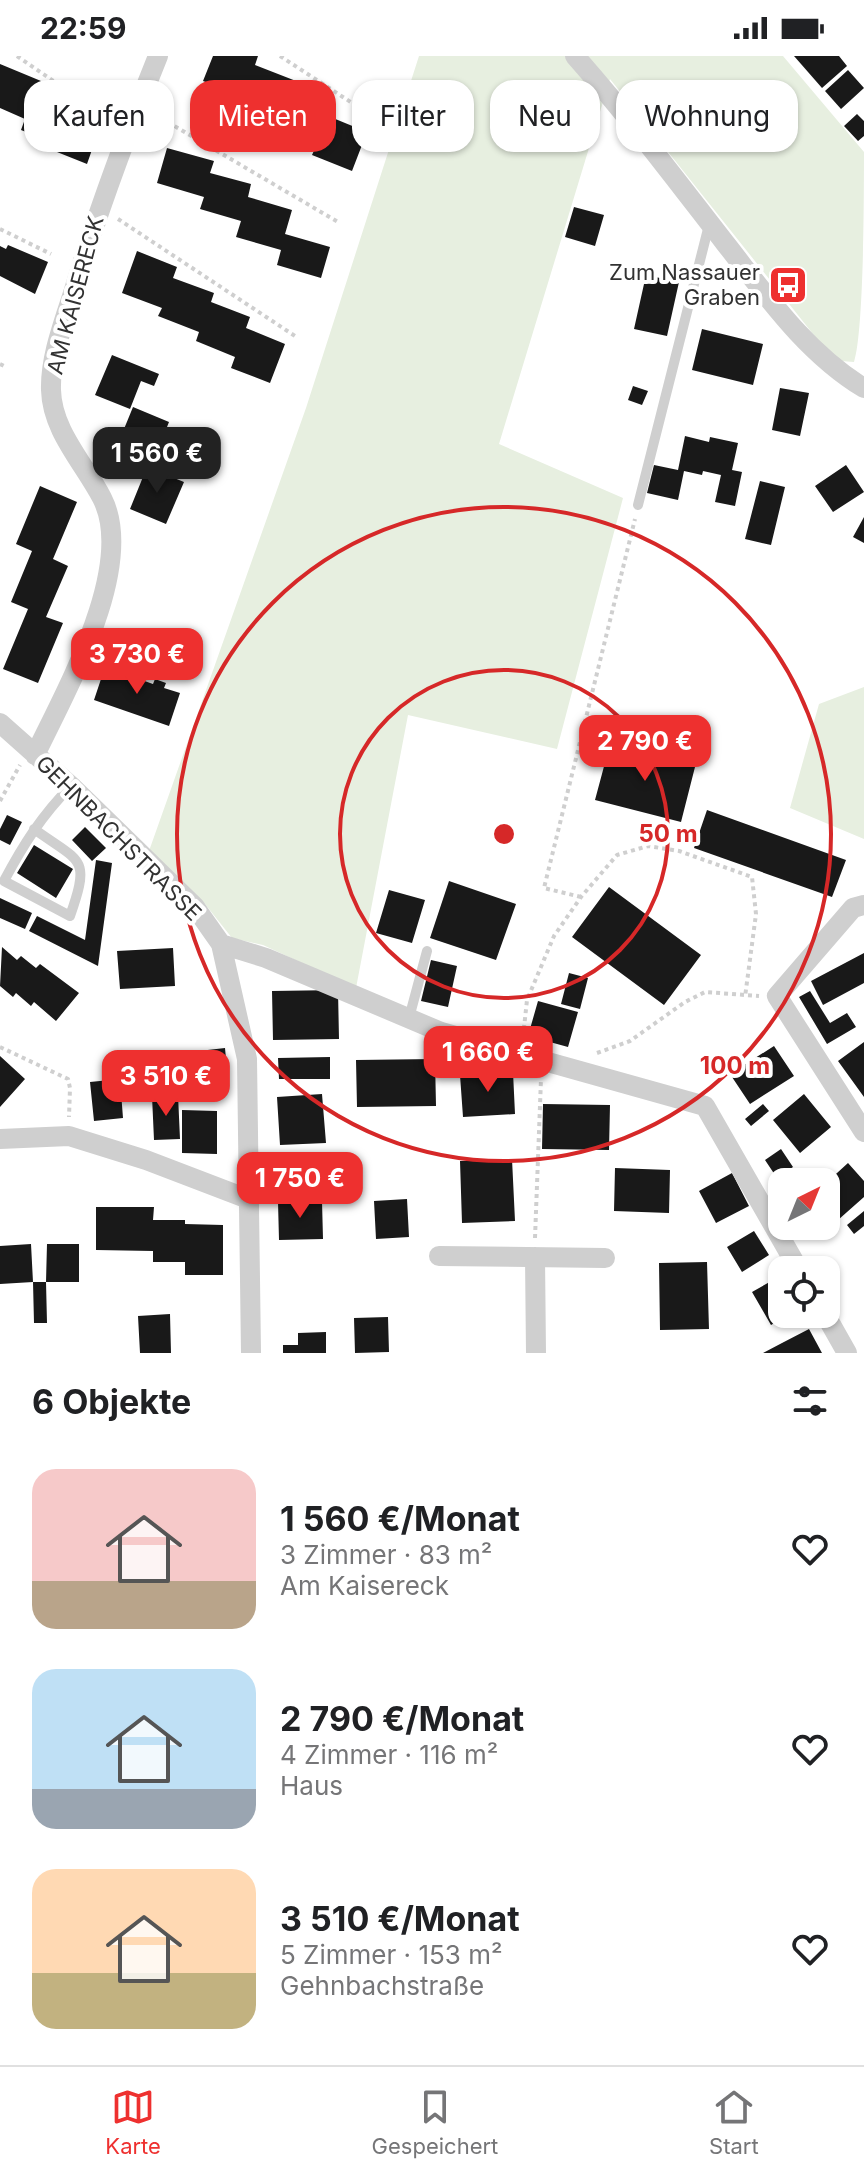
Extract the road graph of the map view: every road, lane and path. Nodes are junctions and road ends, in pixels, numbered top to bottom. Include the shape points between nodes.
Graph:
1 (17, 56) edge
2 (158, 56) edge
3 (280, 56) edge
4 (575, 56) edge
5 (52, 80) edge
6 (149, 80) edge
7 (352, 103) edge
8 (616, 105) edge
9 (174, 126) edge
10 (120, 152) edge
11 (654, 152) edge
12 (100, 206) junction
13 (338, 222) dead end
14 (710, 223) junction
15 (0, 229) edge
16 (51, 254) dead end
17 (298, 338) dead end
18 (864, 388) edge
19 (638, 505) joint
20 (0, 723) edge
21 (32, 752) junction
22 (71, 786) junction
23 (0, 801) edge
24 (34, 829) junction
25 (581, 897) junction
26 (864, 905) edge
27 (221, 944) junction
28 (427, 951) dead end
29 (409, 1018) junction
30 (0, 1047) edge
31 (521, 1055) junction
32 (542, 1061) junction
33 (586, 1073) junction
34 (864, 1132) edge
35 (69, 1136) junction
36 (0, 1139) edge
37 (248, 1199) junction
38 (439, 1256) dead end
39 (791, 1256) edge
40 (535, 1257) junction
41 (605, 1258) dead end
42 (833, 1328) edge
43 (251, 1353) edge
44 (536, 1353) edge
45 (847, 1353) edge

1 - 5 path
2 - 6 street, AM KAISERECK
3 - 7 path
4 - 8 street
9 - 13 path
10 - 12 street, AM KAISERECK
11 - 14 street
12 - 17 path
12 - 21 street, AM KAISERECK via 60,336 51,389 62,431 104,501 111,557 107,585 72,678
14 - 18 street via 811,347
14 - 19 lane
15 - 16 path
19 - 25 path via 544,888
20 - 21 street, GEHNBACHSTRASSE
21 - 22 street, GEHNBACHSTRASSE
21 - 23 path
22 - 24 lane
22 - 27 street, GEHNBACHSTRASSE via 195,907
24 - 24 lane via 4,881 70,916 83,881 81,868
25 - 31 path via 554,936 527,1000
25 - 33 path via 617,855 648,846 679,851 752,877 756,914 745,997 705,992 630,1041 587,1057
26 - 34 street via 853,908 777,996
27 - 29 street
27 - 37 street, GEHNBACHSTRASSE via 247,1059
28 - 29 lane
29 - 31 street
30 - 35 path via 68,1079
31 - 32 street
32 - 33 street
32 - 40 path
33 - 39 street via 705,1106
35 - 36 street
35 - 37 street
37 - 43 street, GEHNBACHSTRASSE
38 - 40 street
40 - 41 street
40 - 44 street
42 - 45 street

